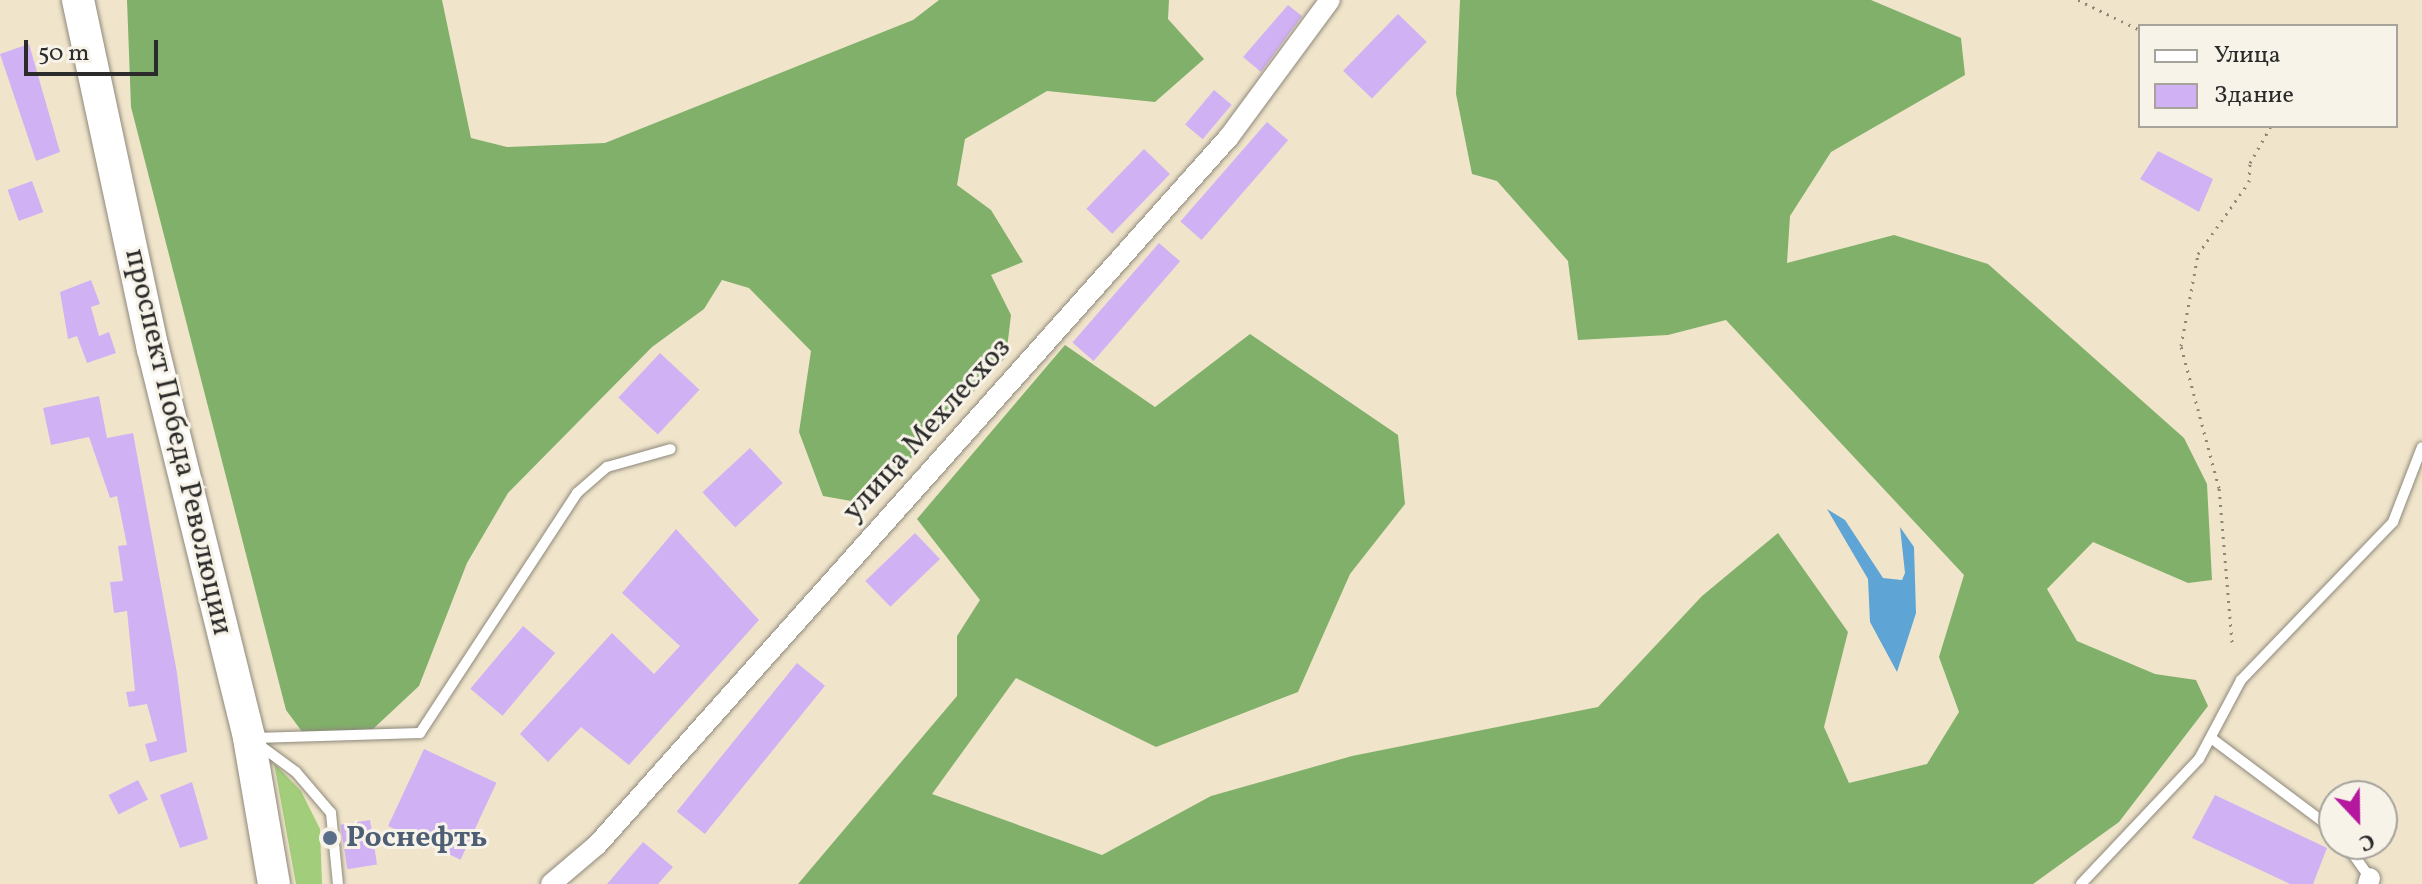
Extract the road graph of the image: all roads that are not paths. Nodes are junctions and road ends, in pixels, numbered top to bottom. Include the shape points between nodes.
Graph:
1 (78, 0) edge
2 (1330, 0) edge
3 (2422, 447) edge
4 (671, 449) dead end
5 (249, 738) junction
6 (2211, 738) junction
7 (2318, 818) edge
8 (2356, 860) edge
9 (2369, 881) edge
10 (274, 884) edge
11 (338, 884) edge
12 (551, 884) edge
13 (2081, 884) edge

1 - 5 main road, проспект Победа Революции via 153,349
2 - 12 street, улица Мехлесхоз via 1229,137 597,845
3 - 6 lane via 2393,522 2241,680
4 - 5 lane via 607,467 577,493 420,733
5 - 10 main road, проспект Победа Революции
5 - 11 lane via 296,772 331,813
6 - 7 lane
6 - 13 lane via 2153,812
8 - 9 lane

